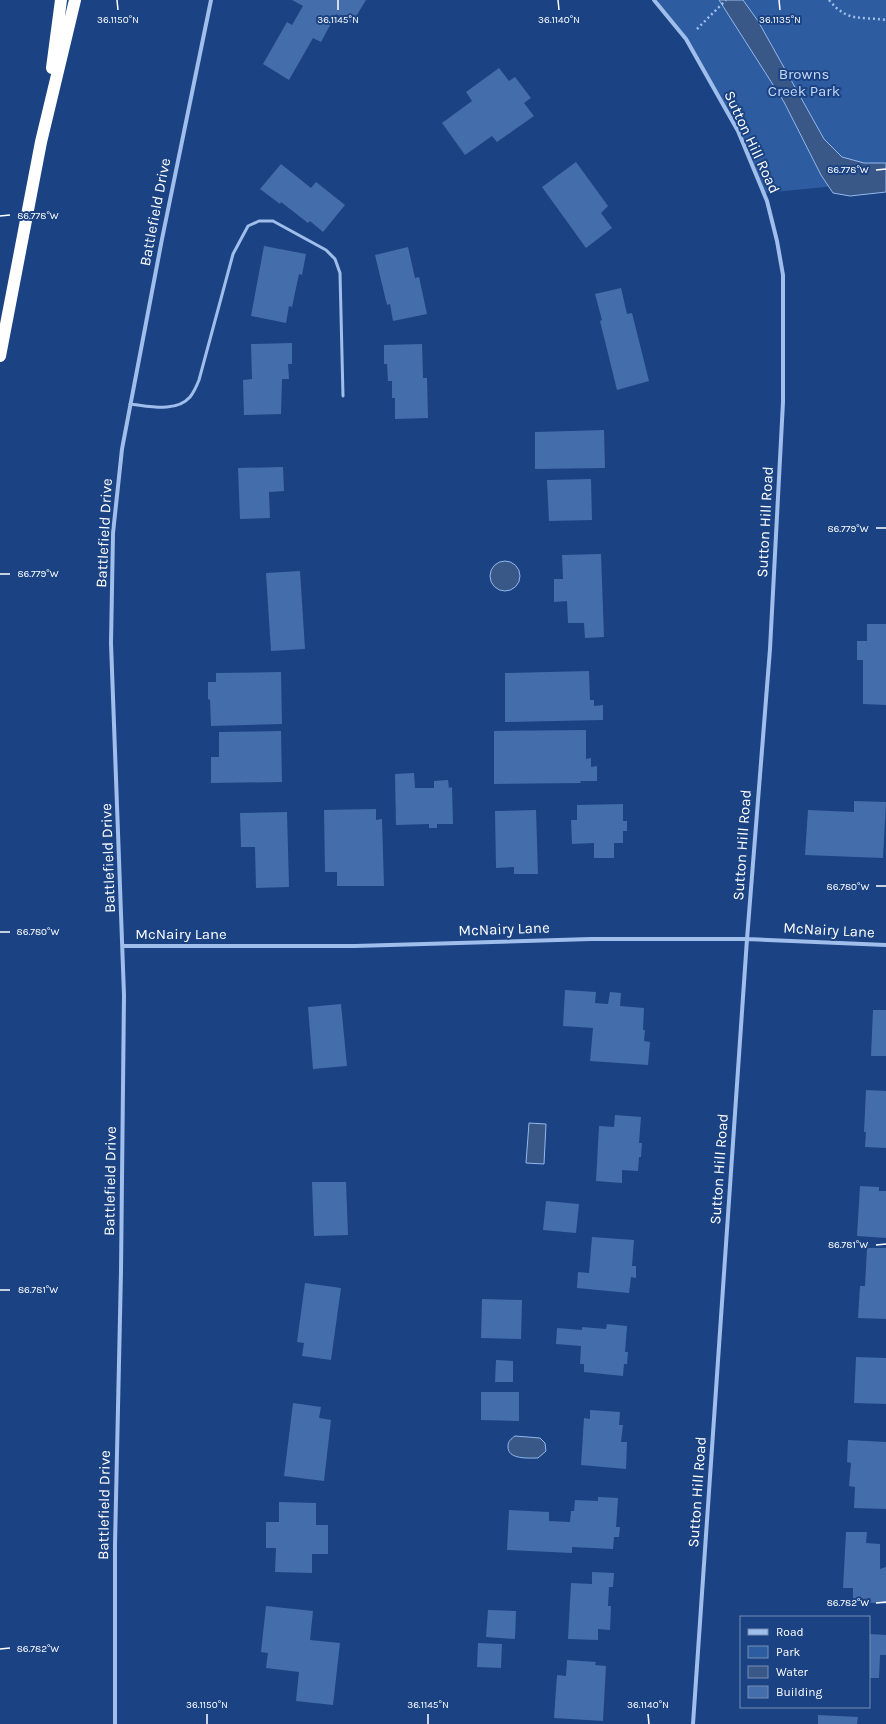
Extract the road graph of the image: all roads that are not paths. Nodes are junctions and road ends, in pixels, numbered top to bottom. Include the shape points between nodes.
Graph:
1 (61, 0) edge
2 (75, 0) edge
3 (211, 0) edge
4 (654, 0) edge
5 (42, 142) junction
6 (0, 356) edge
7 (343, 396) dead end
8 (130, 404) junction
9 (747, 939) junction
10 (886, 945) edge
11 (123, 946) junction
12 (115, 1724) edge
13 (693, 1724) edge

1 - 5 highway
2 - 5 highway
3 - 8 street, Battlefield Drive
4 - 9 street, Sutton Hill Road via 686,39 738,131 767,201 783,275 784,402 770,649
5 - 6 highway
7 - 8 lane via 340,273 334,258 326,250 273,221 259,220 248,226 233,254 199,380 192,396 172,407
8 - 11 street, Battlefield Drive via 122,449 113,533 111,643
9 - 10 street, McNairy Lane
9 - 11 street, McNairy Lane via 591,938 347,946
9 - 13 street, Sutton Hill Road
11 - 12 street, Battlefield Drive via 124,1064 115,1545

